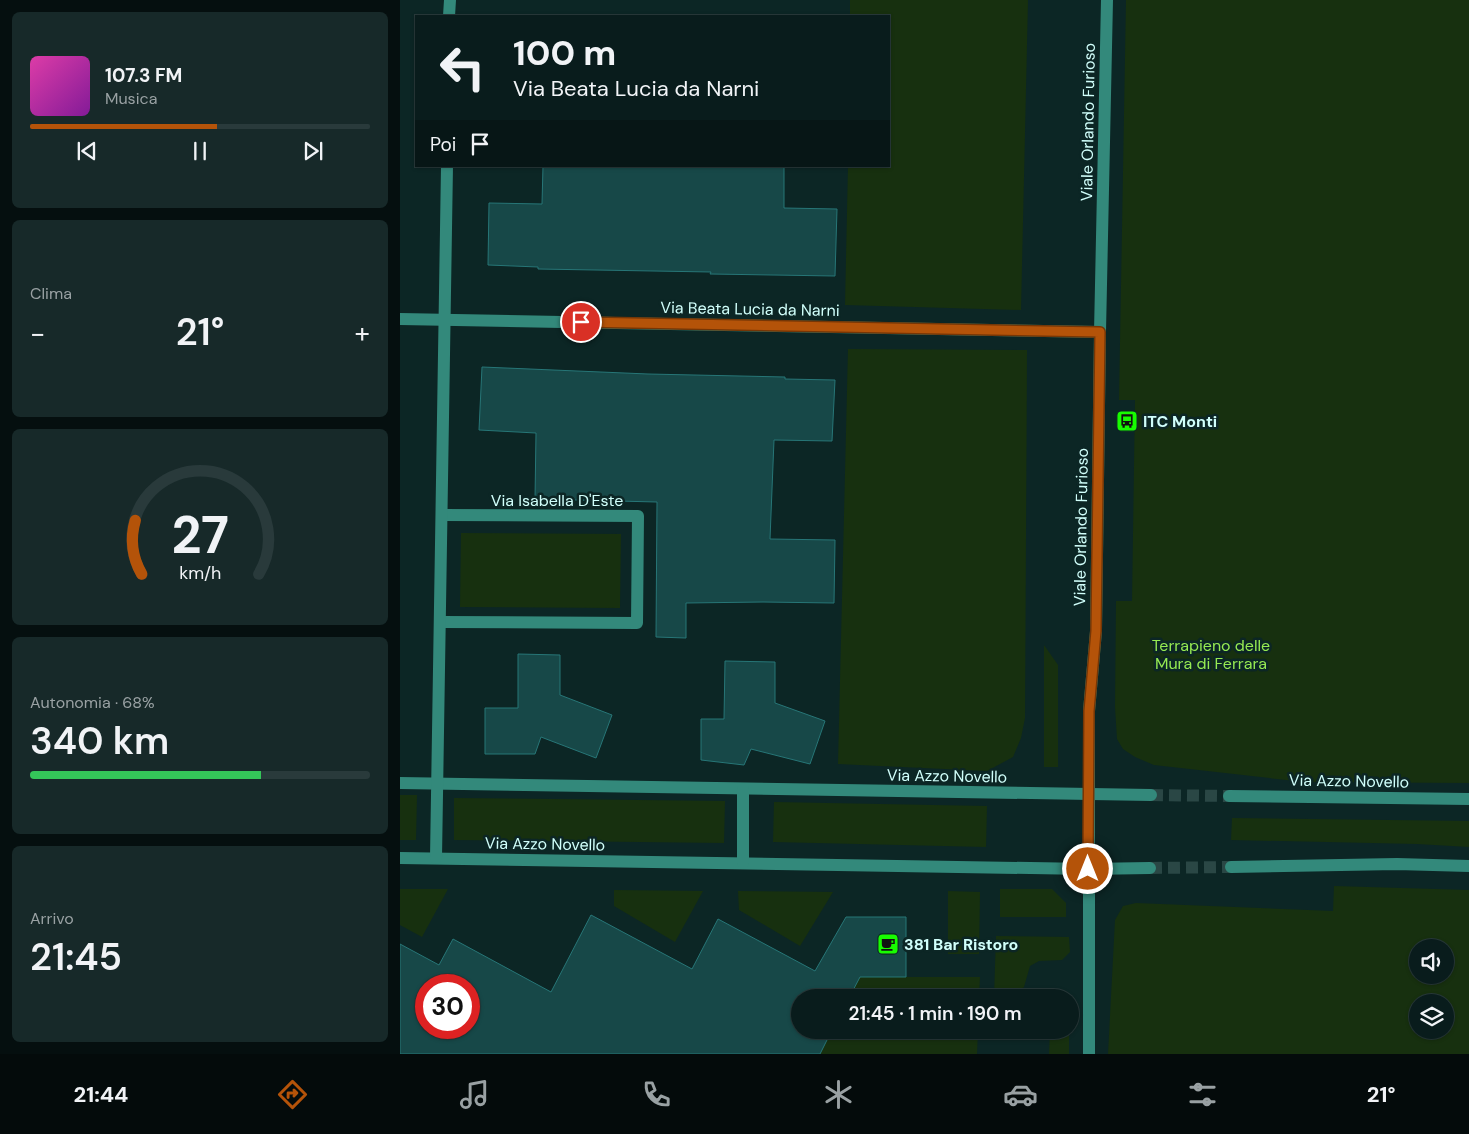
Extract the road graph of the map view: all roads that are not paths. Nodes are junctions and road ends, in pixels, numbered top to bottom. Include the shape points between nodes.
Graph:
1 (450, 0) edge
2 (1107, 0) edge
3 (449, 15) edge
4 (447, 167) edge
5 (400, 319) edge
6 (444, 319) junction
7 (1100, 332) junction
8 (442, 515) junction
9 (440, 622) junction
10 (400, 783) edge
11 (437, 784) junction
12 (743, 789) junction
13 (1088, 794) junction
14 (1151, 795) tunnel mouth
15 (1228, 796) tunnel mouth
16 (1469, 799) edge
17 (400, 858) edge
18 (436, 858) junction
19 (743, 863) junction
20 (1469, 866) edge
21 (1231, 867) tunnel mouth
22 (1150, 868) tunnel mouth
23 (1088, 869) junction
24 (1089, 1054) edge

1 - 3 street
2 - 7 street, Viale Orlando Furioso
4 - 6 street
5 - 6 street, Via Beata Lucia da Narni
6 - 7 street, Via Beata Lucia da Narni
6 - 8 street
7 - 13 street, Viale Orlando Furioso via 1096,631 1089,711
8 - 9 street
8 - 9 street, Via Isabella D'Este via 638,516 637,624
9 - 11 street
10 - 11 street, Via Azzo Novello
11 - 12 street, Via Azzo Novello
11 - 18 street
12 - 13 street, Via Azzo Novello
12 - 19 street
13 - 14 street, Via Azzo Novello
13 - 23 street, Viale Orlando Furioso
15 - 16 street, Via Azzo Novello
17 - 18 street, Via Azzo Novello
18 - 19 street, Via Azzo Novello
19 - 23 street, Via Azzo Novello
20 - 21 street
22 - 23 street, Via Azzo Novello
23 - 24 street, Viale Orlando Furioso

